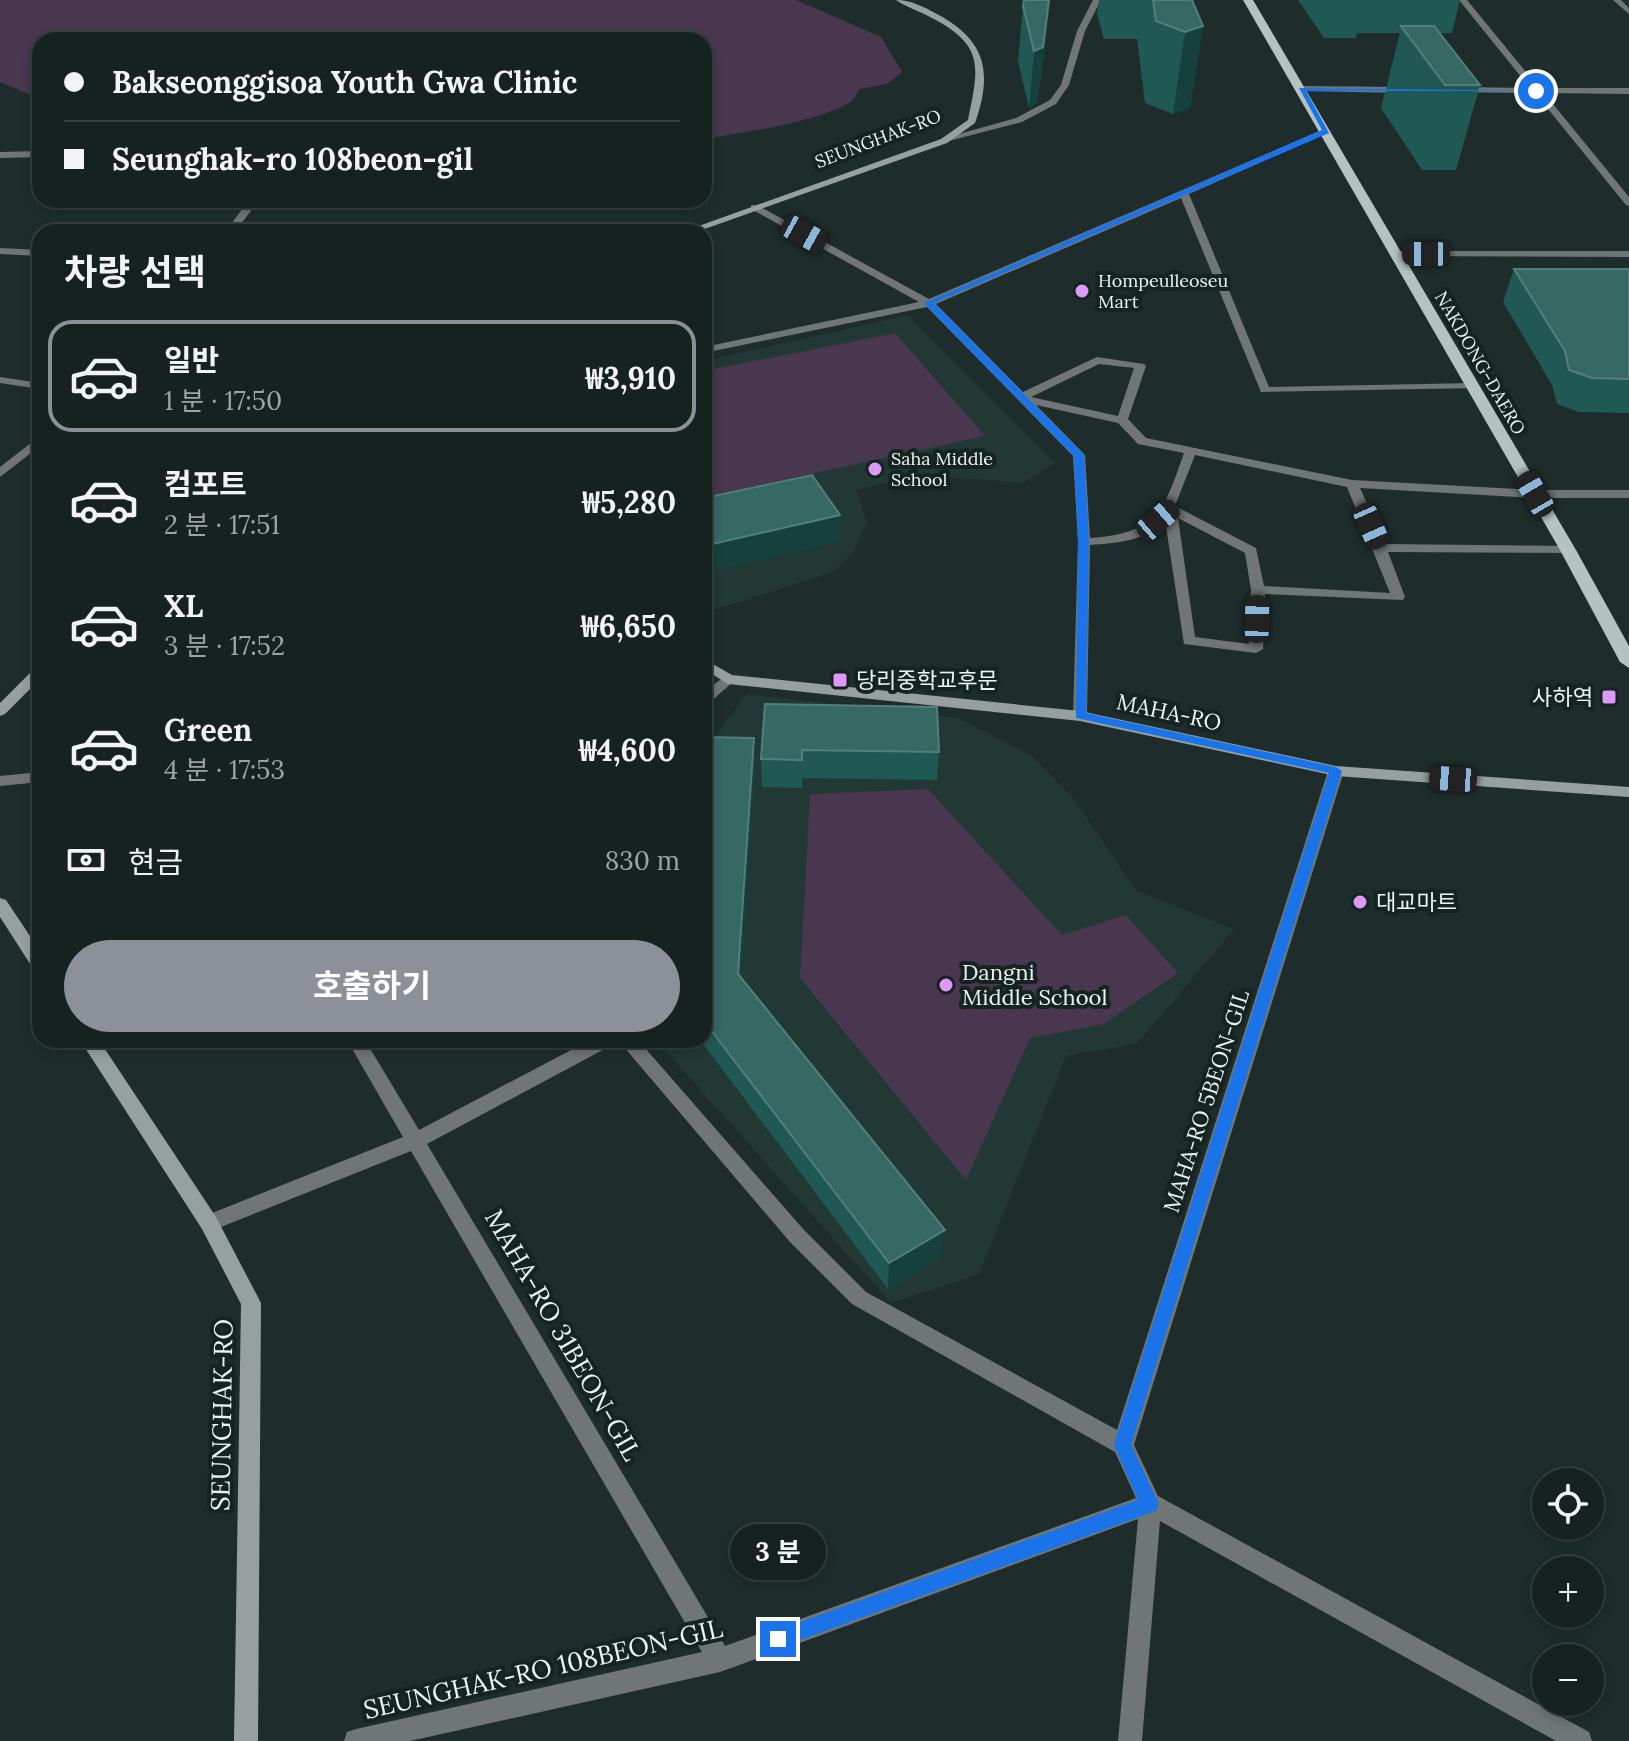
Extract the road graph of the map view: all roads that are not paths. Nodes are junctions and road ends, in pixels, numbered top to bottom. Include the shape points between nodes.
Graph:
1 (900, 0) edge
2 (1097, 0) edge
3 (1248, 0) edge
4 (1463, 0) edge
5 (1617, 0) edge
6 (1629, 12) edge
7 (1301, 89) junction
8 (1411, 90) dead end
9 (1442, 90) edge
10 (1536, 91) junction
11 (1629, 91) edge
12 (1327, 131) junction
13 (944, 141) junction
14 (32, 154) edge
15 (0, 155) edge
16 (1184, 193) junction
17 (1629, 203) edge
18 (754, 207) junction
19 (708, 224) edge
20 (0, 251) edge
21 (32, 253) edge
22 (1397, 254) junction
23 (1629, 254) edge
24 (929, 303) junction
25 (712, 348) edge
26 (0, 380) edge
27 (32, 385) edge
28 (1473, 386) junction
29 (1020, 398) junction
30 (1122, 420) junction
31 (32, 447) edge
32 (1190, 452) junction
33 (0, 473) edge
34 (1352, 484) junction
35 (1535, 494) junction
36 (1629, 494) edge
37 (1170, 509) junction
38 (1084, 542) junction
39 (1380, 548) junction
40 (1568, 550) junction
41 (1258, 590) junction
42 (1629, 662) edge
43 (712, 668) edge
44 (32, 679) edge
45 (728, 679) junction
46 (712, 693) edge
47 (0, 711) edge
48 (1080, 716) junction
49 (1336, 771) junction
50 (32, 778) edge
51 (0, 781) edge
52 (1629, 792) edge
53 (0, 904) edge
54 (32, 953) edge
55 (94, 1048) edge
56 (361, 1048) edge
57 (591, 1048) edge
58 (634, 1048) edge
59 (417, 1140) junction
60 (209, 1223) junction
61 (1123, 1445) junction
62 (1150, 1504) junction
63 (720, 1660) junction
64 (246, 1741) edge
65 (356, 1741) edge
66 (1130, 1741) edge
67 (1580, 1741) edge

1 - 13 street, SEUNGHAK-RO via 957,30 981,69 972,121
2 - 13 street via 1081,31 1065,85 1053,102 1019,120
3 - 7 main road, NAKDONG-DAERO
4 - 10 street
5 - 6 street
7 - 8 street
7 - 12 main road, NAKDONG-DAERO
9 - 10 street
10 - 11 street
10 - 17 street
12 - 16 street
12 - 22 main road, NAKDONG-DAERO
13 - 18 street, SEUNGHAK-RO
14 - 15 street
16 - 24 street
16 - 28 street via 1265,390
18 - 19 street, SEUNGHAK-RO
18 - 24 street
20 - 21 street
22 - 23 street
22 - 28 main road, NAKDONG-DAERO
24 - 25 street
24 - 29 street
26 - 27 street
28 - 35 main road, NAKDONG-DAERO
29 - 30 street
29 - 30 street via 1097,360 1140,366
29 - 38 street via 1079,455
30 - 32 street via 1142,441
31 - 33 street
32 - 34 street
32 - 37 street
34 - 35 street
34 - 39 street
35 - 36 street
35 - 40 main road, NAKDONG-DAERO
37 - 38 street via 1145,532 1120,541
37 - 41 street via 1251,551
37 - 41 street via 1189,641 1256,649
38 - 48 street
39 - 40 street
39 - 41 street via 1398,597
40 - 42 main road, NAKDONG-DAERO
43 - 45 street, MAHA-RO
44 - 47 street
45 - 46 street
45 - 48 street, MAHA-RO
48 - 49 street, MAHA-RO
49 - 52 street, MAHA-RO
49 - 61 street, MAHA-RO 5BEON-GIL
50 - 51 street
53 - 54 street
55 - 60 street, SEUNGHAK-RO
56 - 59 street, MAHA-RO 31BEON-GIL
57 - 59 street
58 - 61 street via 797,1236 859,1298
59 - 60 street
59 - 63 street, MAHA-RO 31BEON-GIL
60 - 64 street, SEUNGHAK-RO via 251,1303
61 - 62 street
62 - 63 street, SEUNGHAK-RO 108BEON-GIL
62 - 66 street
62 - 67 street
63 - 65 street, SEUNGHAK-RO 108BEON-GIL

